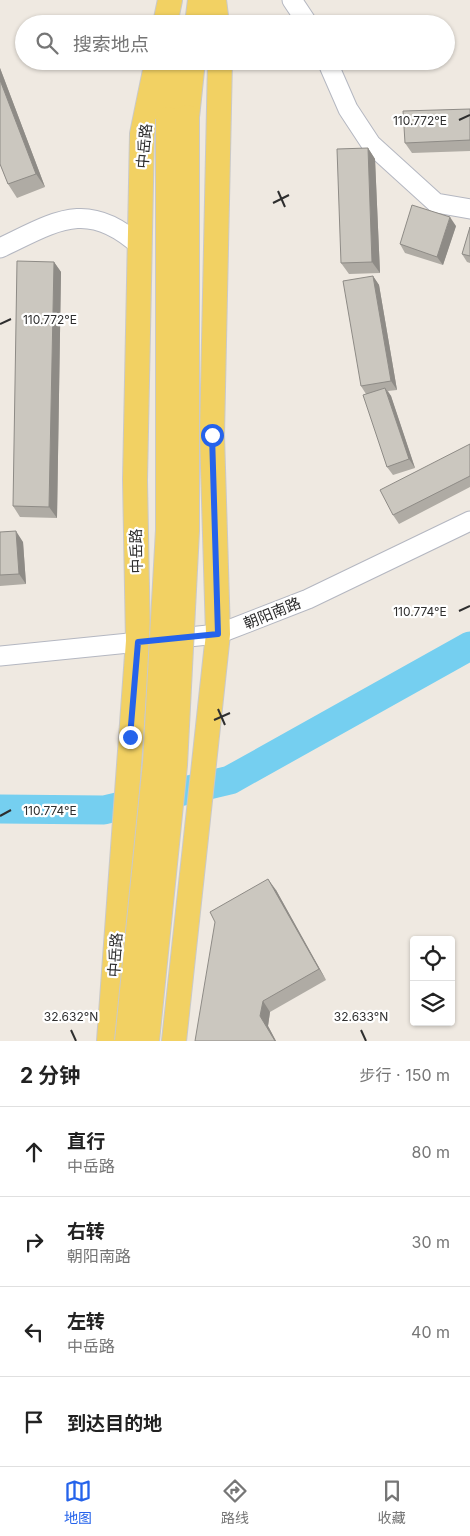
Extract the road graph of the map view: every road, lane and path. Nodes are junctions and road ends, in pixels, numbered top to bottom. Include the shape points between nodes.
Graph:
1 (170, 0) edge
2 (174, 0) edge
3 (200, 0) edge
4 (214, 0) edge
5 (292, 0) edge
6 (167, 15) edge
7 (173, 15) edge
8 (198, 15) edge
9 (216, 15) edge
10 (302, 15) edge
11 (156, 70) edge
12 (172, 70) edge
13 (190, 70) edge
14 (220, 70) edge
15 (331, 70) edge
16 (177, 118) junction
17 (470, 209) edge
18 (140, 246) junction
19 (0, 248) edge
20 (470, 521) edge
21 (218, 634) junction
22 (138, 642) junction
23 (0, 656) edge
24 (109, 1041) edge
25 (127, 1041) edge
26 (147, 1041) edge
27 (174, 1041) edge

1 - 6 main road
2 - 7 main road
3 - 8 main road
4 - 9 main road
5 - 10 street
11 - 18 main road, 中岳路 via 142,134
12 - 16 main road
13 - 16 main road, 中岳路
14 - 21 main road via 212,435
15 - 17 street via 348,109 371,144 436,202
16 - 25 main road, 中岳路, bridge via 168,530 155,763
16 - 26 main road, 中岳路, bridge via 188,531 174,765
18 - 19 street via 123,230 102,221 79,218 57,221
18 - 22 main road, 中岳路 via 135,480
20 - 21 street, 朝阳南路 via 308,598
21 - 22 street, 朝阳南路
21 - 27 main road
22 - 23 street, 朝阳南路
22 - 24 main road, 中岳路

